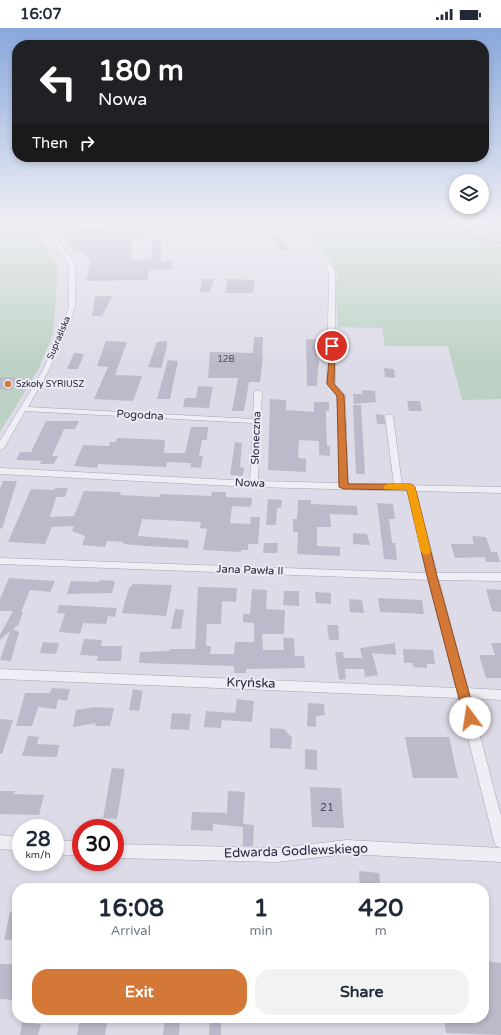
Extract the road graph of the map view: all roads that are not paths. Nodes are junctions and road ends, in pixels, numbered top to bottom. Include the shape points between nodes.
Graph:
1 (72, 271) edge
2 (331, 271) edge
3 (258, 392) dead end
4 (23, 409) junction
5 (389, 416) dead end
6 (257, 421) junction
7 (0, 448) edge
8 (0, 471) edge
9 (254, 484) junction
10 (344, 487) junction
11 (398, 487) junction
12 (411, 487) junction
13 (501, 490) edge
14 (0, 560) edge
15 (432, 576) junction
16 (501, 578) edge
17 (0, 674) edge
18 (464, 692) junction
19 (501, 695) edge
20 (501, 841) edge
21 (0, 842) edge
22 (12, 843) edge
23 (124, 851) edge
24 (501, 854) edge

1 - 4 street, Supraślska via 72,306 65,328 48,366
2 - 10 street via 331,384 340,395
3 - 6 street, Słoneczna
4 - 6 street, Pogodna
4 - 7 street, Supraślska
5 - 11 street
6 - 9 street, Słoneczna
8 - 9 street, Nowa
9 - 10 street, Nowa
10 - 11 street, Nowa
11 - 12 street, Nowa
12 - 13 street, Nowa
12 - 15 street
14 - 15 street, Jana Pawła II
15 - 16 street, Jana Pawła II
15 - 18 street
17 - 18 street, Kryńska
18 - 19 street, Kryńska
18 - 20 street
21 - 22 street
23 - 24 street, Edwarda Godlewskiego via 276,855 347,847

